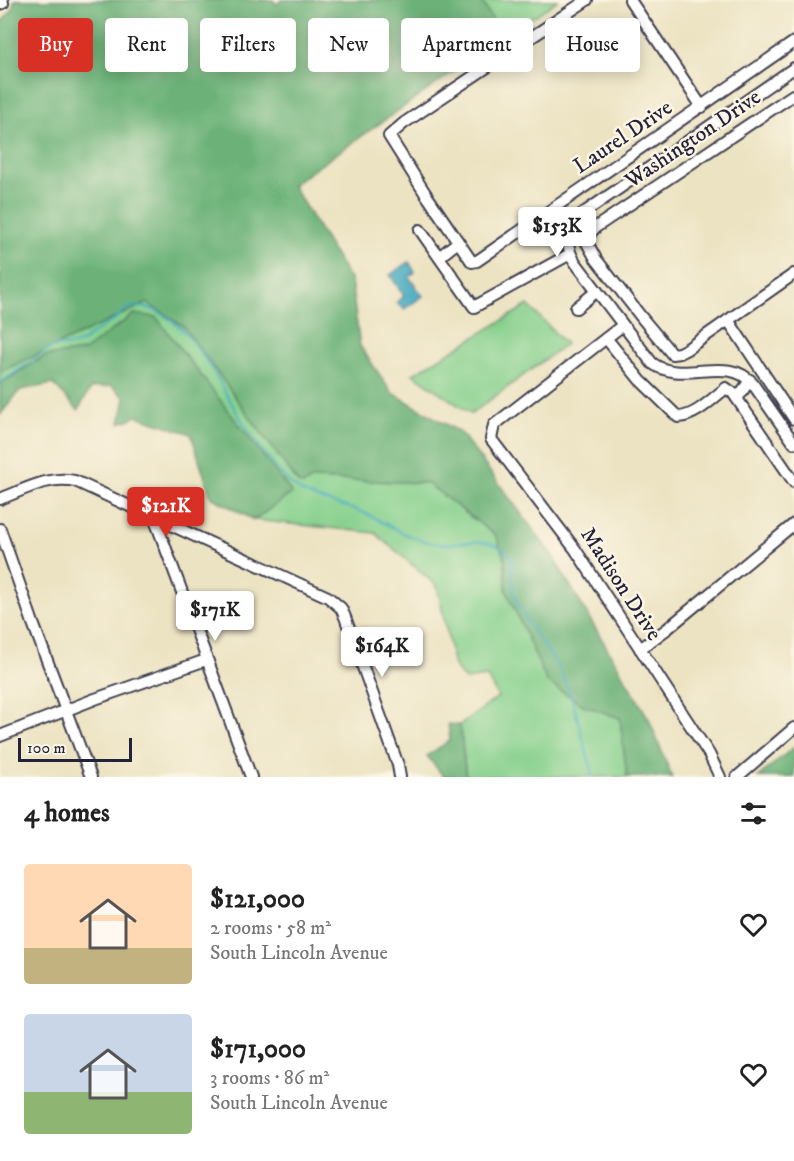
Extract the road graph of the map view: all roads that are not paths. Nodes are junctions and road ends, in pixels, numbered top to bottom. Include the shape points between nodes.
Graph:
1 (2, 0) edge
2 (587, 0) edge
3 (630, 0) edge
4 (0, 4) edge
5 (794, 42) edge
6 (794, 68) edge
7 (781, 78) junction
8 (791, 97) edge
9 (702, 107) junction
10 (593, 180) junction
11 (607, 197) junction
12 (420, 230) dead end
13 (458, 242) junction
14 (570, 254) junction
15 (439, 257) junction
16 (794, 274) edge
17 (597, 291) junction
18 (576, 308) dead end
19 (728, 320) junction
20 (623, 326) junction
21 (606, 338) junction
22 (669, 351) junction
23 (649, 360) junction
24 (750, 380) junction
25 (737, 399) junction
26 (794, 418) edge
27 (794, 443) edge
28 (794, 482) edge
29 (0, 499) edge
30 (154, 517) junction
31 (794, 524) edge
32 (0, 529) edge
33 (640, 649) junction
34 (206, 660) junction
35 (66, 710) junction
36 (794, 728) edge
37 (0, 736) edge
38 (717, 773) edge
39 (92, 777) edge
40 (251, 777) edge
41 (400, 777) edge
42 (737, 777) edge

1 - 4 street
2 - 13 street via 388,136
3 - 9 street
5 - 9 street, Laurel Drive
6 - 7 street
7 - 8 street
7 - 11 street
8 - 22 street, Washington Drive via 592,231 586,241
9 - 10 street, Laurel Drive
10 - 11 street
10 - 13 street, Laurel Drive via 477,261 472,262
11 - 14 street via 575,221 569,234
12 - 15 street
13 - 15 street
14 - 15 street via 474,308
14 - 17 street
16 - 19 street
17 - 18 street
17 - 20 street
19 - 22 street via 682,351
19 - 26 street
20 - 21 street
20 - 23 street
21 - 25 street via 640,380 678,417 686,417 726,388
21 - 33 street, Madison Drive via 494,425 491,439 575,549
22 - 23 street
23 - 24 street via 669,372 728,370
24 - 25 street
24 - 27 street
25 - 28 street
29 - 30 street via 51,480 67,479
30 - 34 street
30 - 41 street via 328,597 341,608 399,765
31 - 33 street
32 - 35 street
33 - 38 street, Madison Drive via 714,762
34 - 35 street
34 - 40 street
35 - 37 street
35 - 39 street
36 - 42 street

